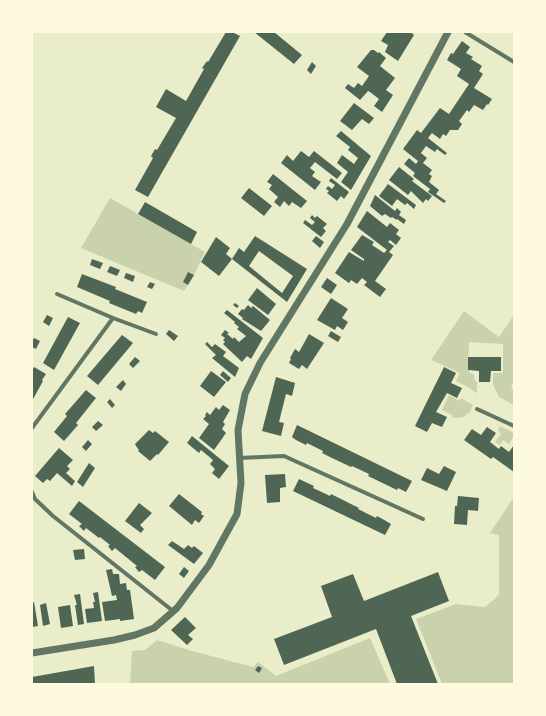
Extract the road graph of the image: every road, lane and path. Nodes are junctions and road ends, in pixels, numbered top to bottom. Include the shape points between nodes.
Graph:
1 (448, 32) edge
2 (465, 32) edge
3 (514, 62) edge
4 (57, 294) dead end
5 (113, 318) junction
6 (156, 334) dead end
7 (477, 409) dead end
8 (514, 426) edge
9 (32, 428) edge
10 (239, 458) junction
11 (32, 492) edge
12 (423, 520) dead end
13 (173, 611) junction
14 (32, 653) edge

1 - 10 street via 346,224 260,363 245,394 238,430
2 - 3 street
4 - 5 street
5 - 6 street
5 - 9 street
7 - 8 street
10 - 12 street via 284,456
10 - 13 street via 241,483 237,514 209,565
11 - 13 street via 35,499 53,516
13 - 14 street via 154,628 135,635

